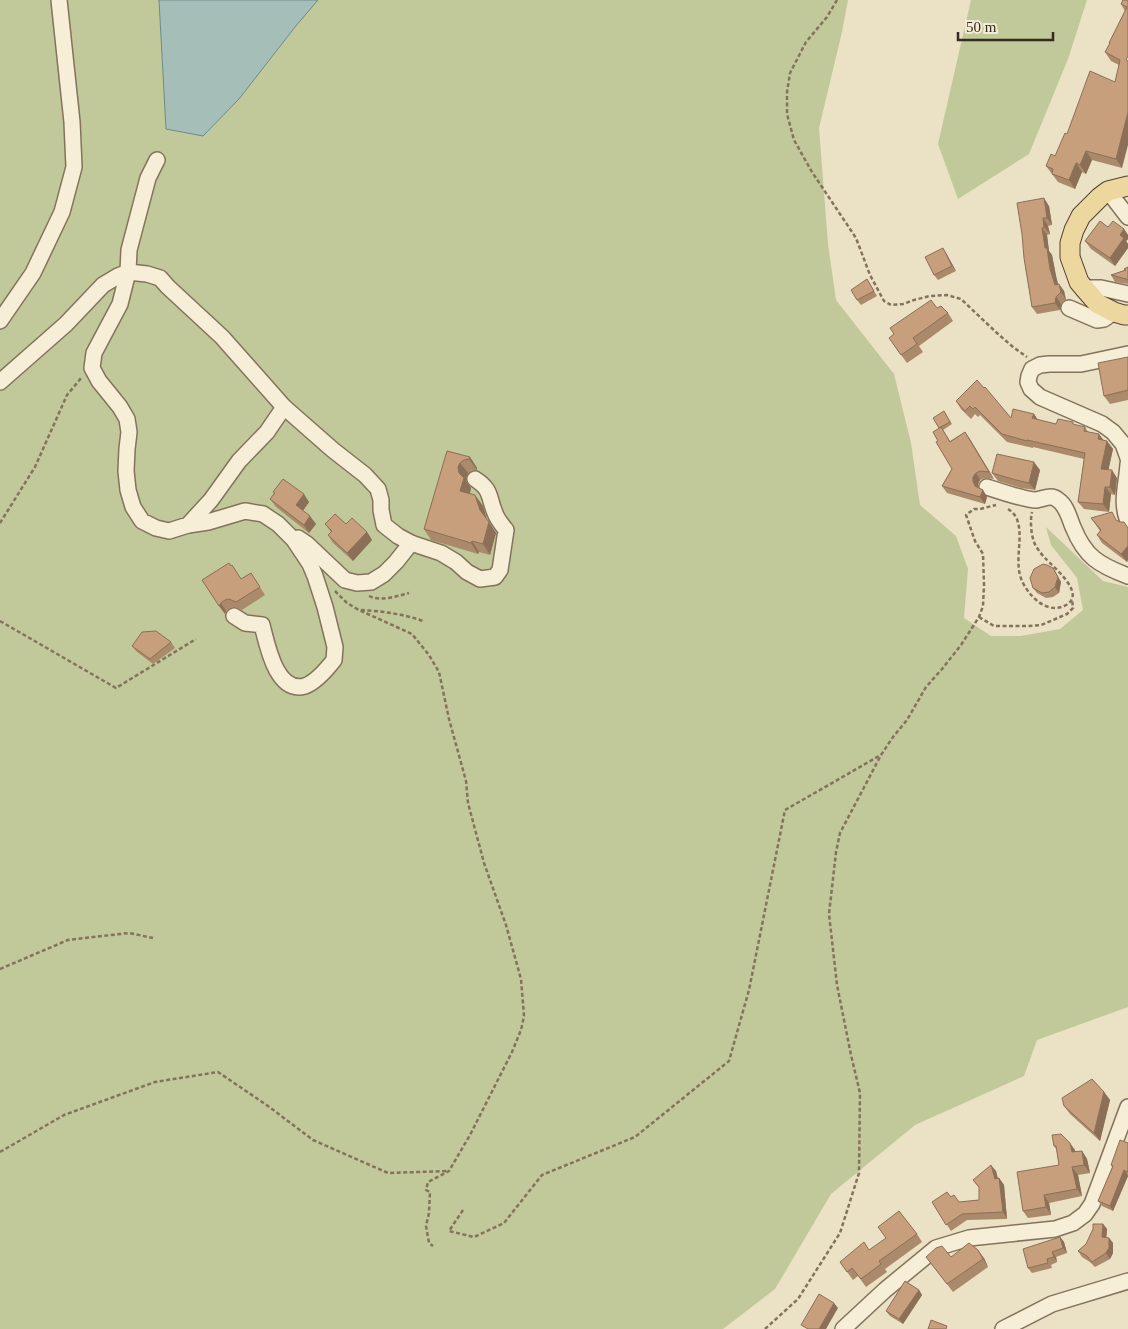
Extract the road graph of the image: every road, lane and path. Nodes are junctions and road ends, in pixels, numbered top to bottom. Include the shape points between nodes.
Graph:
1 (59, 0) edge
2 (837, 0) edge
3 (157, 160) dead end
4 (1128, 186) edge
5 (1108, 191) junction
6 (1128, 217) edge
7 (123, 274) junction
8 (1084, 288) junction
9 (1128, 294) edge
10 (1069, 308) dead end
11 (1121, 313) edge
12 (0, 322) edge
13 (1128, 354) edge
14 (1040, 365) junction
15 (92, 368) junction
16 (0, 382) edge
17 (284, 408) junction
18 (1128, 458) edge
19 (1128, 464) edge
20 (475, 479) dead end
21 (987, 487) dead end
22 (1037, 499) junction
23 (1128, 521) edge
24 (0, 523) edge
25 (278, 524) junction
26 (188, 525) junction
27 (411, 543) junction
28 (1128, 576) edge
29 (331, 588) dead end
30 (1072, 597) junction
31 (359, 610) junction
32 (234, 616) dead end
33 (979, 616) junction
34 (0, 621) edge
35 (423, 621) dead end
36 (196, 639) dead end
37 (881, 755) junction
38 (153, 938) dead end
39 (0, 969) edge
40 (1128, 1107) edge
41 (0, 1152) edge
42 (449, 1171) junction
43 (463, 1210) dead end
44 (433, 1246) dead end
45 (1128, 1281) edge
46 (765, 1329) edge
47 (843, 1329) edge
48 (1003, 1329) edge

1 - 12 street via 74,167 62,212 33,273
2 - 14 path via 806,42 790,73 787,114 794,140 856,238 877,291 891,305 930,296 947,295 961,299 1005,341
3 - 7 street via 148,178
4 - 5 main road
5 - 6 street
5 - 8 main road via 1081,216 1070,243 1070,257
7 - 15 street via 120,304 94,353
7 - 16 street via 103,285 66,324
7 - 17 street via 147,274 160,278 222,337
8 - 9 street
8 - 11 main road via 1098,304
10 - 11 street via 1096,320
13 - 14 street via 1081,364
14 - 18 street via 1032,369 1029,376 1031,389 1040,397 1102,424 1123,444
15 - 24 path via 66,395 35,467
15 - 26 street via 127,419 126,471 133,507 142,521 156,528 169,530
17 - 26 street
17 - 27 street via 365,475 378,489 384,526
19 - 23 street via 1124,500
20 - 27 street via 490,494 495,514 506,530 500,570 495,577 480,579 441,553
21 - 22 street
22 - 28 street via 1058,499 1066,508 1079,543 1094,560
22 - 30 path via 1030,519 1034,542 1067,580
25 - 26 street via 263,514 245,510
25 - 27 street via 307,544 345,580 358,583 371,582 384,574
25 - 32 street via 294,540 316,576 335,647 334,660 306,686 288,684 274,666 262,625 246,623
29 - 31 path via 346,603
30 - 33 path via 1073,608 1067,614 1041,625 994,626
30 - 33 path via 1069,603 1055,608 1038,601 1018,570 1018,524 1015,515 996,505 974,509 966,515 983,554 984,592
31 - 35 path via 381,611
31 - 42 path via 412,634 430,655 439,672 484,863 521,979 524,1016 521,1030
33 - 37 path
34 - 36 path via 116,688
37 - 43 path via 785,810 749,990 729,1062 635,1138 542,1175 504,1223 474,1238 449,1232
37 - 46 path via 840,833 829,914 837,985 860,1093 859,1173 840,1233 798,1299
38 - 39 path via 129,933 68,940
40 - 47 street via 1092,1204 1085,1214 1073,1223 1055,1229 969,1238 936,1248
41 - 42 path via 64,1115 155,1082 218,1072 313,1140 388,1173
42 - 44 path via 428,1182 426,1190 430,1192 426,1226 429,1243
45 - 48 street via 1052,1304

